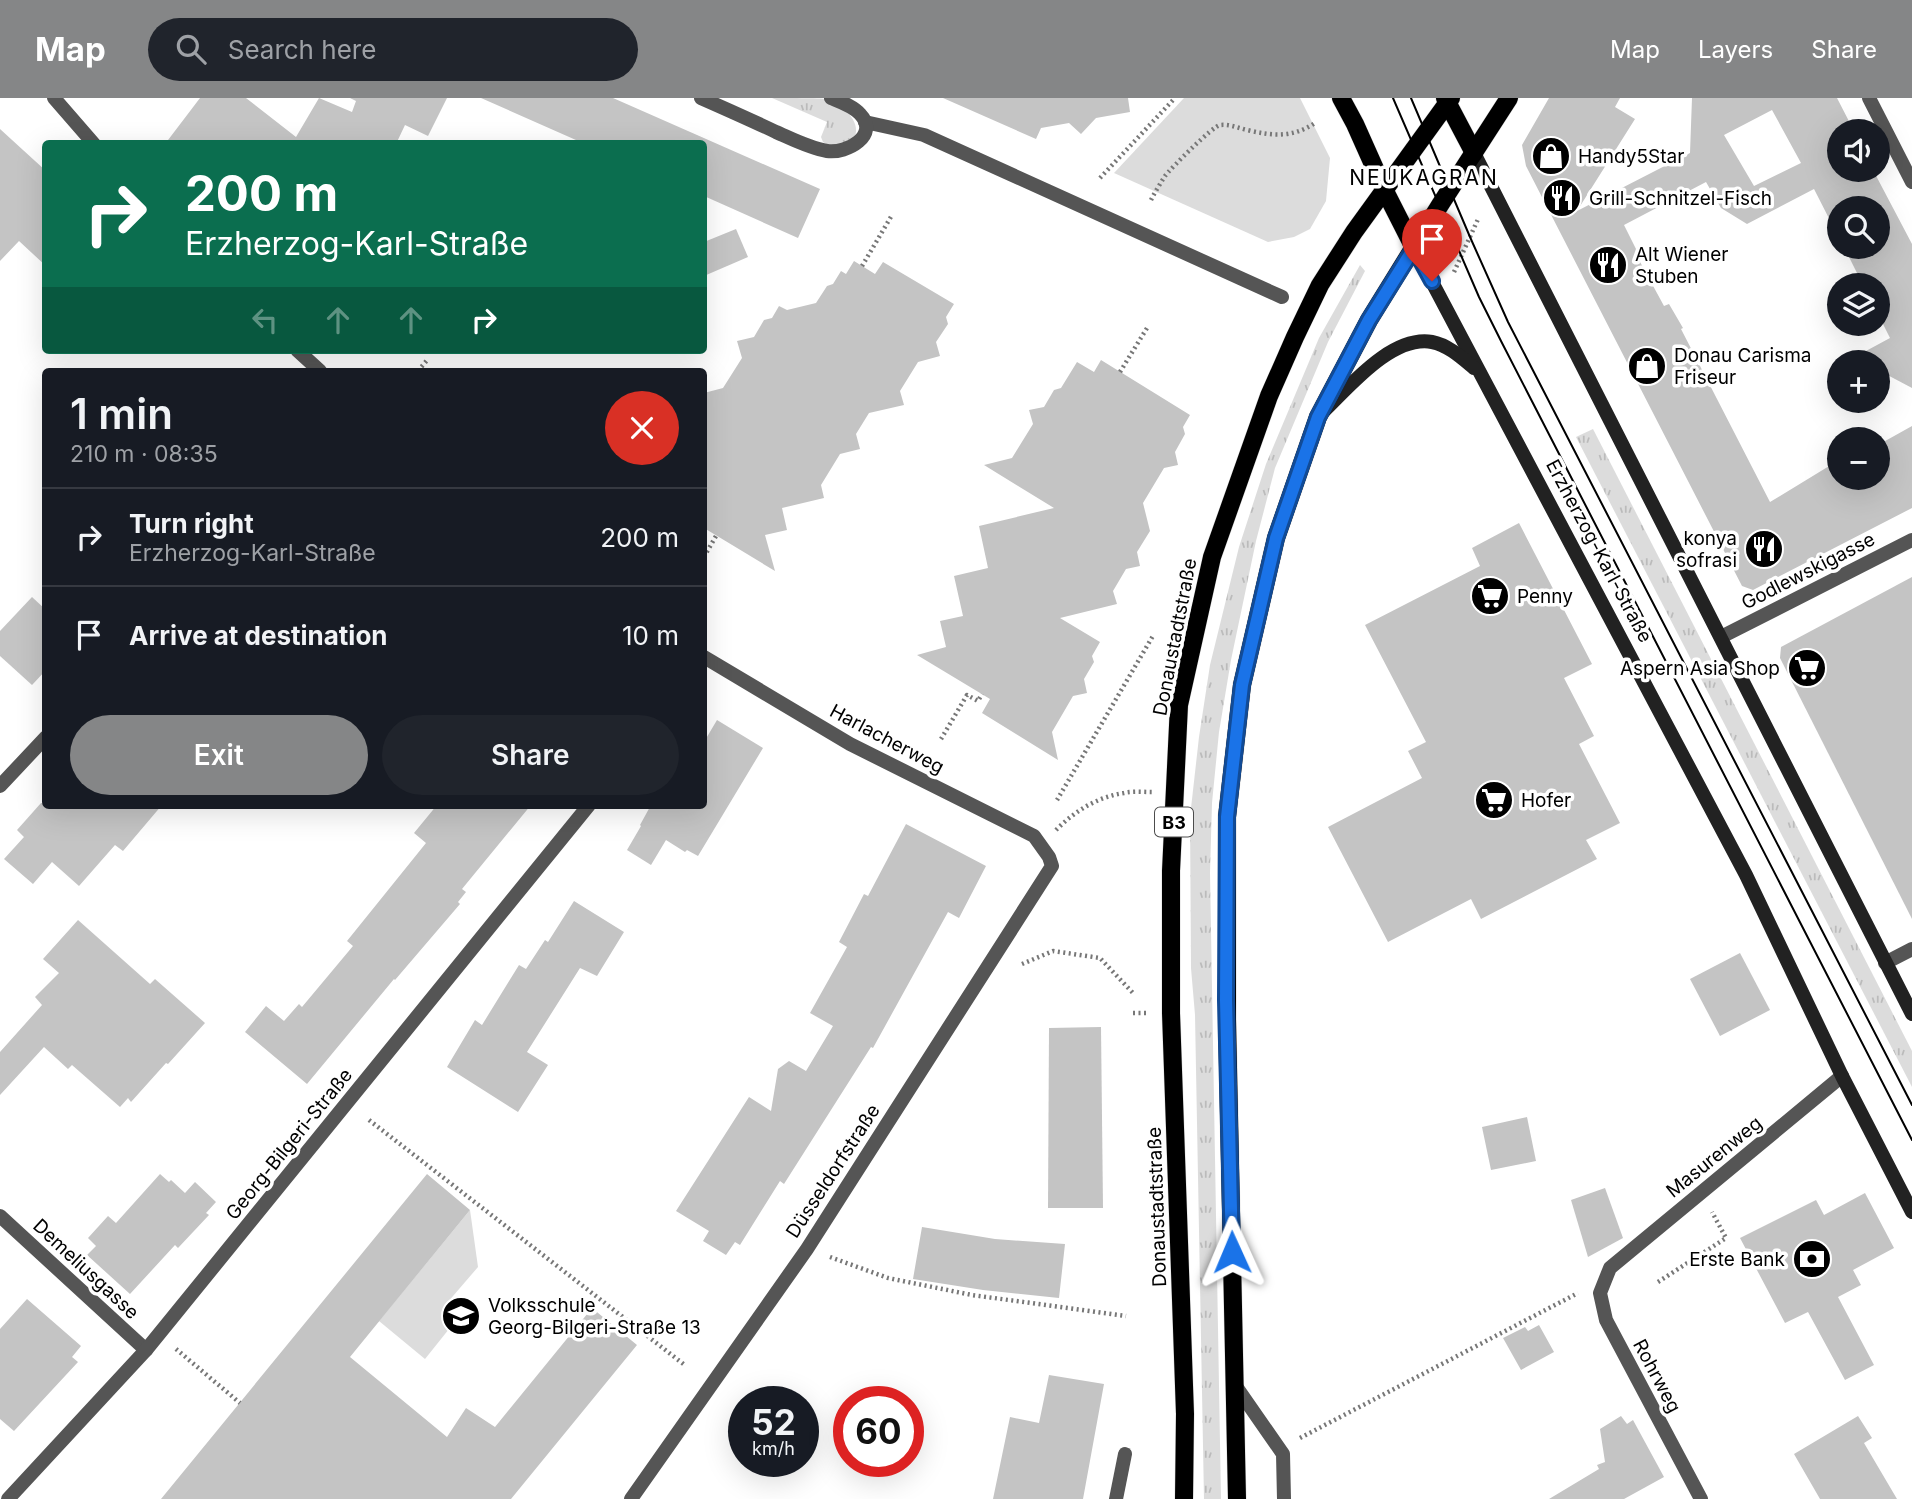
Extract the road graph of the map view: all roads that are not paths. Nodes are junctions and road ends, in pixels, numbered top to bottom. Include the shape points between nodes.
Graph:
1 (54, 98) edge
2 (701, 98) edge
3 (831, 98) edge
4 (1341, 98) edge
5 (1508, 98) edge
6 (1869, 98) edge
7 (1448, 100) edge
8 (865, 122) junction
9 (91, 140) edge
10 (1474, 153) junction
11 (1912, 182) edge
12 (1384, 189) junction
13 (1414, 248) junction
14 (1282, 297) dead end
15 (301, 354) edge
16 (317, 368) edge
17 (1480, 373) junction
18 (1318, 417) junction
19 (1912, 540) edge
20 (1721, 637) junction
21 (707, 661) edge
22 (42, 741) edge
23 (0, 786) edge
24 (586, 809) edge
25 (1045, 851) joint
26 (1912, 949) edge
27 (1885, 963) junction
28 (1912, 1014) edge
29 (1842, 1076) junction
30 (1912, 1212) edge
31 (0, 1216) edge
32 (1600, 1293) joint
33 (146, 1350) junction
34 (1235, 1384) junction
35 (1125, 1454) dead end
36 (8, 1499) edge
37 (631, 1499) edge
38 (1116, 1499) edge
39 (1184, 1499) edge
40 (1237, 1499) edge
41 (1284, 1499) edge
42 (1700, 1499) edge

1 - 9 street
2 - 8 street via 802,144 828,151 846,150 862,139
3 - 8 street via 860,113
4 - 12 main road, Erzherzog-Karl-Straße
5 - 10 main road
6 - 11 street
7 - 10 main road
7 - 12 main road, Donaustadtstraße
8 - 14 street via 923,135
10 - 13 main road
10 - 20 main road
12 - 13 main road, Erzherzog-Karl-Straße
12 - 39 main road, Donaustadtstraße / B3 via 1320,285 1269,396 1212,557 1179,705 1171,871 1171,1013
13 - 17 main road, Erzherzog-Karl-Straße
13 - 18 main road via 1369,320
15 - 16 street
17 - 18 main road via 1454,351 1434,342 1405,344 1373,365
17 - 29 main road, Erzherzog-Karl-Straße via 1746,875
18 - 34 main road via 1276,538 1242,685 1227,817
19 - 20 street, Godlewskigasse
20 - 27 main road
21 - 25 street, Harlacherweg via 850,744 1034,836
22 - 23 street
24 - 33 street, Georg-Bilgeri-Straße
25 - 37 street, Düsseldorfstraße via 1052,866 807,1249
26 - 27 street
27 - 28 main road
29 - 30 main road, Erzherzog-Karl-Straße
29 - 32 street, Masurenweg via 1611,1268
31 - 33 street, Demeliusgasse
32 - 42 street, Rohrweg via 1606,1320
33 - 36 street, Georg-Bilgeri-Straße
34 - 40 main road
34 - 41 street via 1283,1454
35 - 38 street

